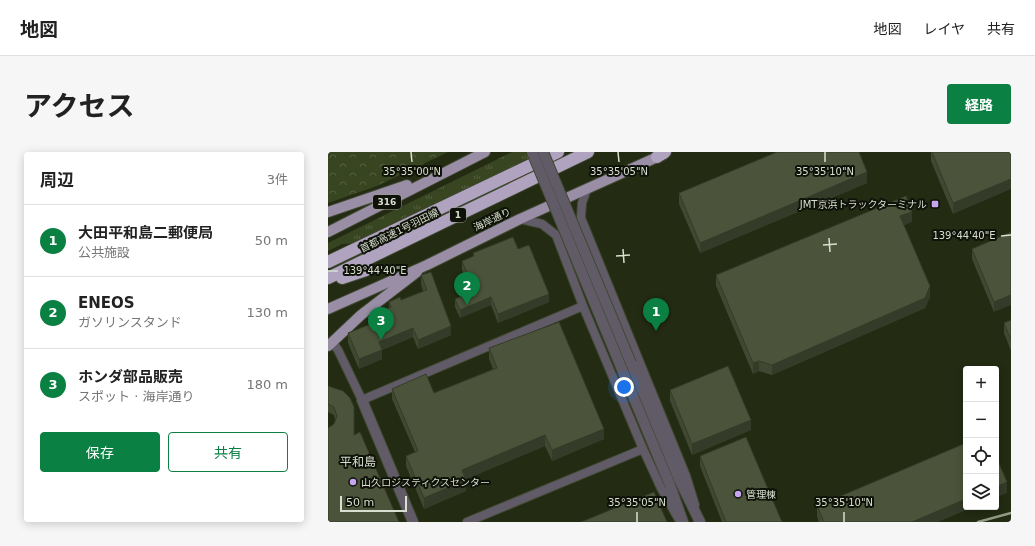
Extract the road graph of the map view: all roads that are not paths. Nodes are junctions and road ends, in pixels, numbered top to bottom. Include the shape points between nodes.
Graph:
1 (485, 152) edge
2 (532, 152) edge
3 (543, 152) edge
4 (558, 152) edge
5 (588, 152) edge
6 (663, 154) edge
7 (447, 171) junction
8 (587, 189) junction
9 (328, 212) edge
10 (520, 218) junction
11 (328, 232) edge
12 (328, 262) edge
13 (427, 265) junction
14 (366, 270) dead end
15 (328, 278) edge
16 (328, 284) edge
17 (583, 306) junction
18 (328, 309) edge
19 (330, 344) edge
20 (626, 365) junction
21 (362, 400) junction
22 (643, 449) junction
23 (413, 522) edge
24 (467, 522) edge
25 (682, 522) edge
26 (701, 522) edge

1 - 7 main road, 316
2 - 20 street, bridge
3 - 20 street, bridge
4 - 12 highway, 首都高速1号羽田線 / 1
5 - 15 highway, 首都高速1号羽田線 / 1
6 - 8 main road, 海岸通り
7 - 9 main road
7 - 11 main road, 316
8 - 10 main road, 海岸通り
8 - 26 street via 582,203 581,218 686,476
10 - 13 main road, 海岸通り
10 - 17 street via 542,224 556,235
13 - 18 main road, 海岸通り
13 - 19 main road via 361,315
14 - 16 highway
17 - 21 street
17 - 22 street
19 - 21 street via 338,350
20 - 25 street
20 - 26 street
21 - 23 street
22 - 24 street
22 - 25 street via 661,488

